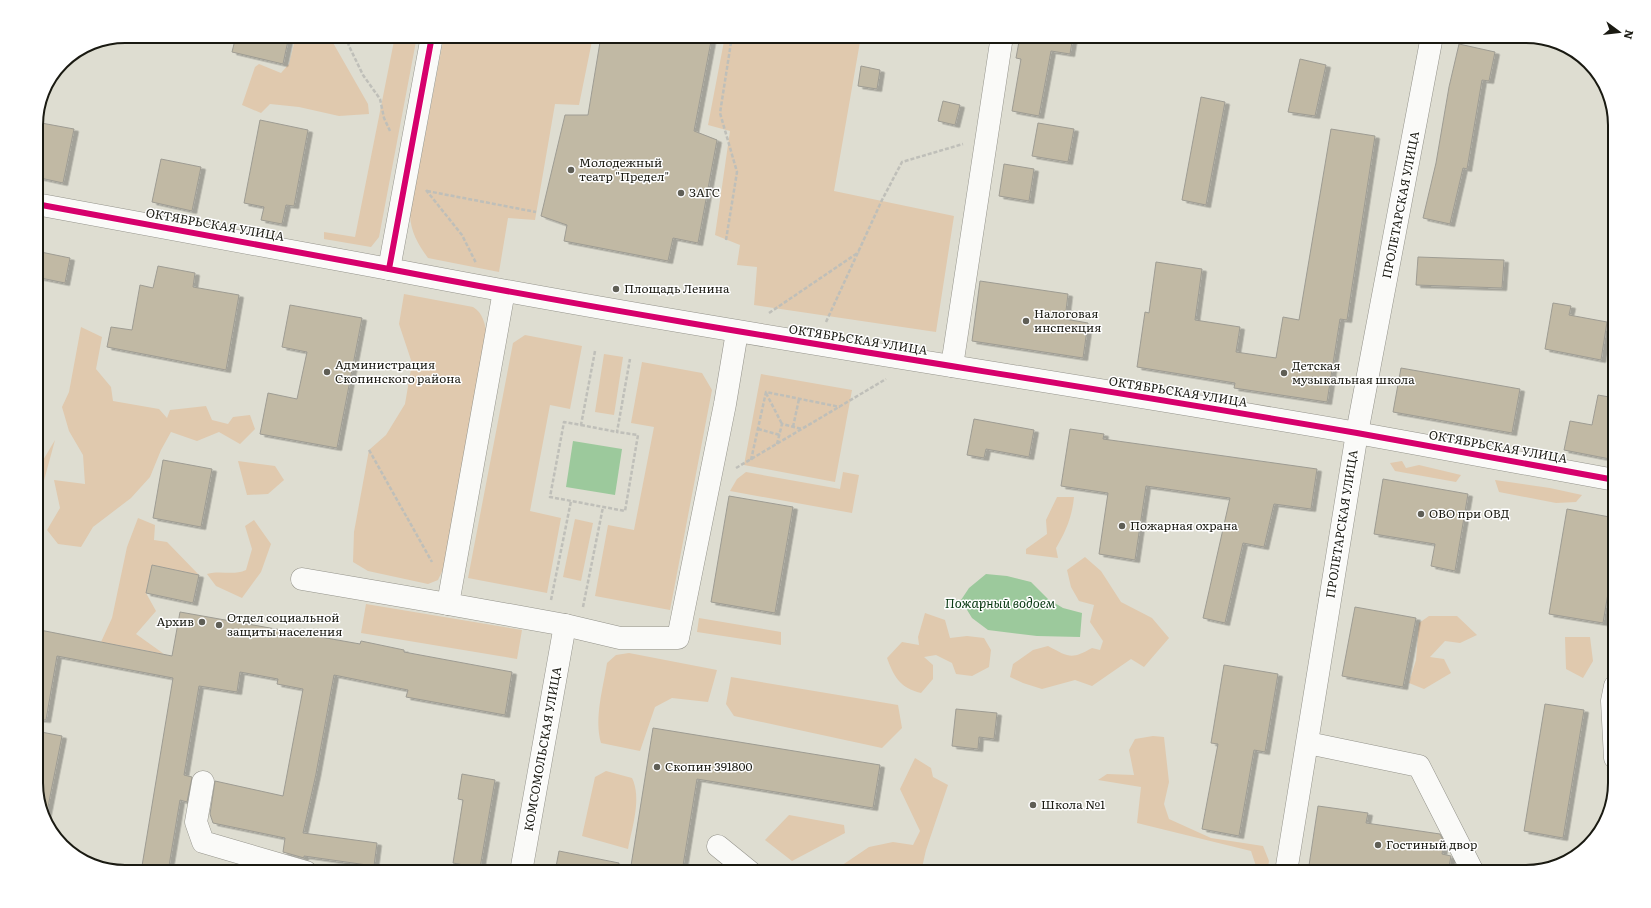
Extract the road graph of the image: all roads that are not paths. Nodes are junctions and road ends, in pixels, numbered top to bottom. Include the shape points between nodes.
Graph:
1 (431, 43) edge
2 (1001, 43) edge
3 (1431, 43) edge
4 (43, 205) edge
5 (389, 269) junction
6 (496, 290) junction
7 (739, 332) junction
8 (952, 366) junction
9 (1357, 433) junction
10 (1608, 479) edge
11 (302, 579) dead end
12 (449, 599) junction
13 (563, 625) junction
14 (1308, 743) junction
15 (203, 782) dead end
16 (718, 846) dead end
17 (282, 865) edge
18 (523, 865) edge
19 (741, 865) edge
20 (1287, 865) edge
21 (1469, 865) edge

1 - 5 street
2 - 8 street
3 - 9 street, ПРОЛЕТАРСКАЯ УЛИЦА
4 - 5 street, ОКТЯБРЬСКАЯ УЛИЦА
5 - 6 street, ОКТЯБРЬСКАЯ УЛИЦА
6 - 7 street, ОКТЯБРЬСКАЯ УЛИЦА
6 - 12 street
7 - 8 street, ОКТЯБРЬСКАЯ УЛИЦА
7 - 13 street via 678,638 620,638
8 - 9 street, ОКТЯБРЬСКАЯ УЛИЦА
9 - 10 street, ОКТЯБРЬСКАЯ УЛИЦА
9 - 14 street, ПРОЛЕТАРСКАЯ УЛИЦА
11 - 12 street
12 - 13 street
13 - 18 street, КОМСОМОЛЬСКАЯ УЛИЦА
14 - 20 street, ПРОЛЕТАРСКАЯ УЛИЦА
14 - 21 street via 1419,766
15 - 17 street via 196,822 203,842
16 - 19 street

